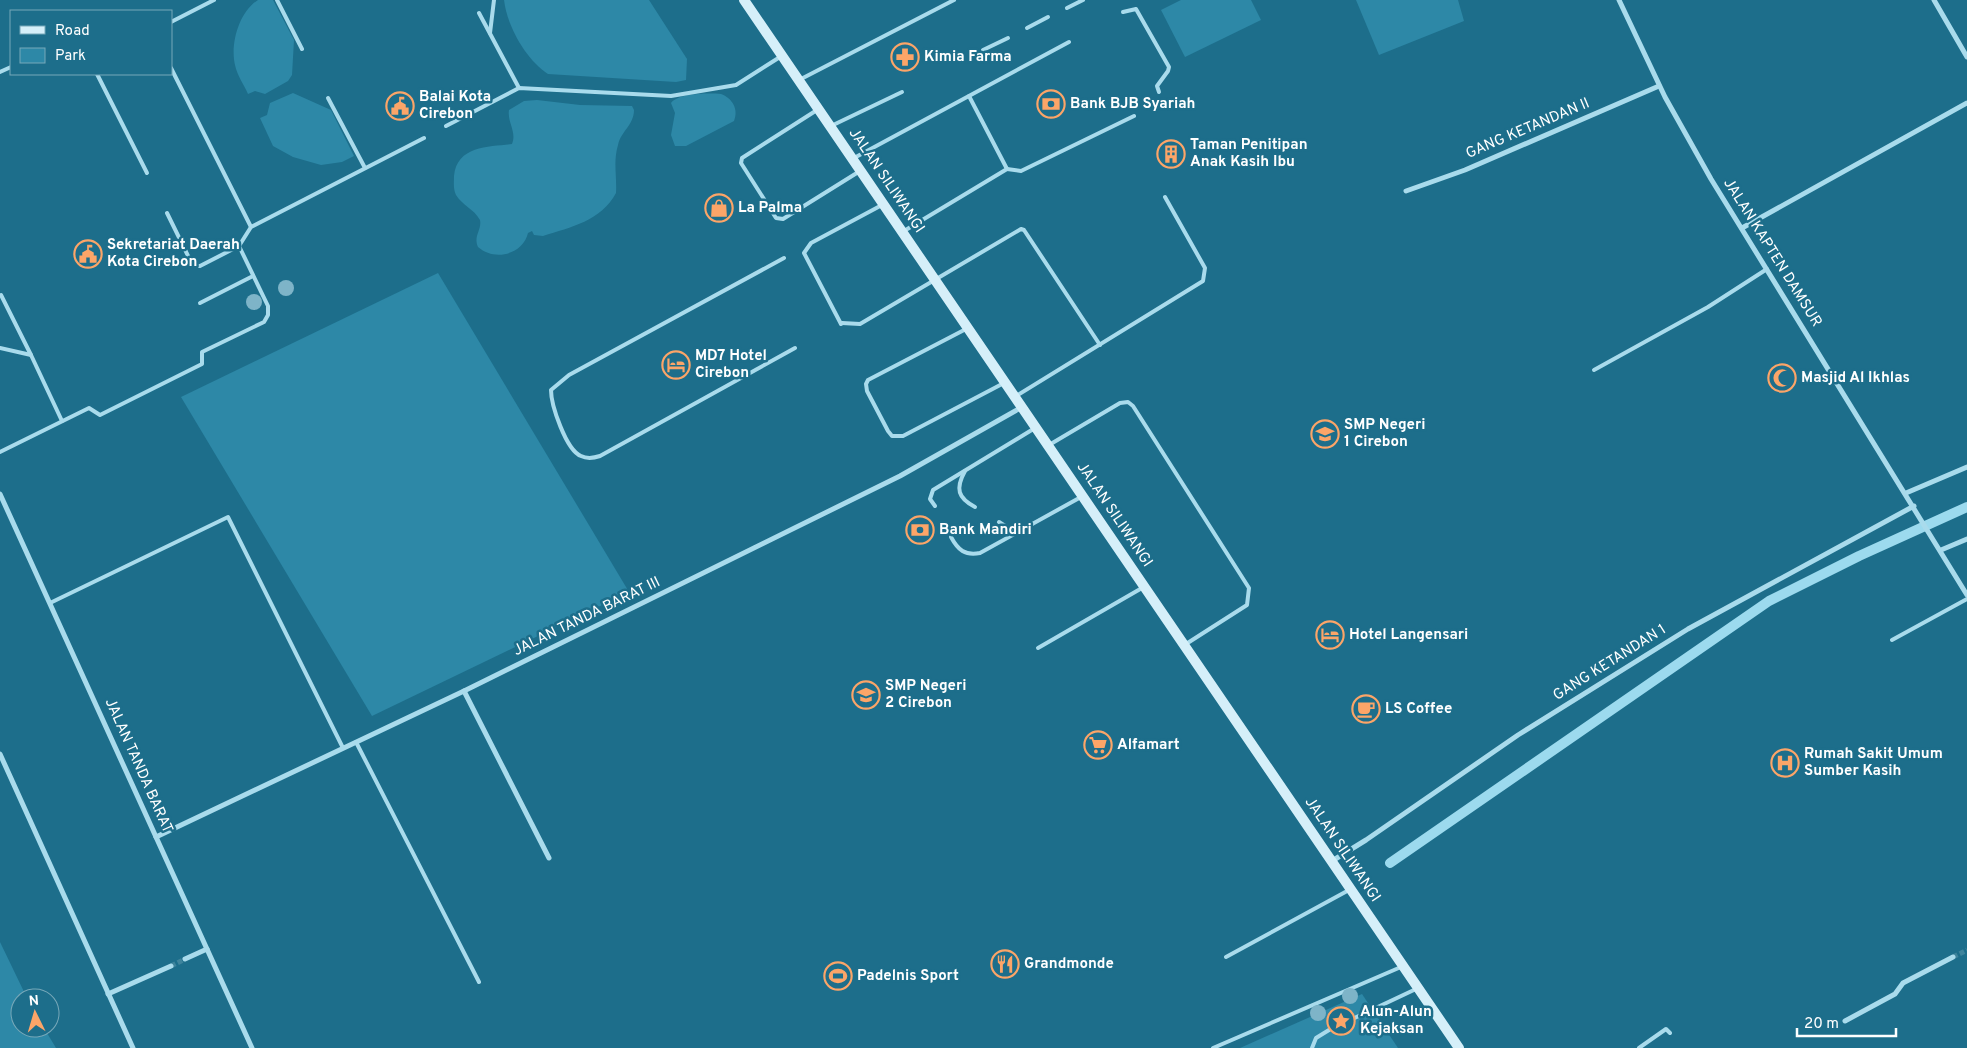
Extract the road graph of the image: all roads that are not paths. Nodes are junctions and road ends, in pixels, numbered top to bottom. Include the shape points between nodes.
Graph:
1 (214, 0) edge
2 (277, 0) edge
3 (494, 0) edge
4 (744, 0) edge
5 (954, 0) edge
6 (1083, 0) edge
7 (1619, 0) edge
8 (1934, 0) edge
9 (1067, 8) dead end
10 (1123, 12) dead end
11 (479, 13) dead end
12 (1048, 17) dead end
13 (172, 21) edge
14 (1027, 28) dead end
15 (490, 33) junction
16 (1008, 38) dead end
17 (1069, 42) dead end
18 (302, 49) dead end
19 (983, 50) dead end
20 (782, 55) junction
21 (1967, 57) edge
22 (172, 70) edge
23 (98, 75) edge
24 (799, 80) junction
25 (1659, 86) junction
26 (519, 88) junction
27 (902, 92) dead end
28 (1159, 92) dead end
29 (969, 96) junction
30 (328, 98) dead end
31 (1967, 103) edge
32 (819, 109) junction
33 (1134, 116) dead end
34 (446, 126) dead end
35 (830, 126) junction
36 (424, 138) dead end
37 (852, 159) junction
38 (365, 168) junction
39 (1007, 170) junction
40 (861, 171) junction
41 (147, 173) dead end
42 (1406, 191) dead end
43 (1165, 197) dead end
44 (884, 204) junction
45 (167, 213) dead end
46 (251, 227) junction
47 (1742, 228) junction
48 (902, 232) junction
49 (240, 246) junction
50 (784, 258) dead end
51 (1767, 269) junction
52 (254, 276) junction
53 (936, 280) junction
54 (1, 295) dead end
55 (200, 303) dead end
56 (969, 328) junction
57 (1100, 345) junction
58 (0, 348) edge
59 (795, 348) dead end
60 (31, 355) junction
61 (1594, 370) dead end
62 (1006, 382) junction
63 (1016, 396) junction
64 (1023, 407) junction
65 (62, 421) junction
66 (1037, 427) junction
67 (1050, 445) junction
68 (0, 452) edge
69 (1967, 467) edge
70 (966, 470) junction
71 (1906, 493) junction
72 (0, 494) edge
73 (1083, 495) junction
74 (935, 506) dead end
75 (2, 507) edge
76 (975, 508) dead end
77 (1916, 508) junction
78 (999, 522) dead end
79 (1016, 533) junction
80 (951, 538) dead end
81 (1967, 539) edge
82 (1941, 550) junction
83 (1144, 587) junction
84 (1967, 595) edge
85 (1967, 599) edge
86 (50, 603) junction
87 (1892, 640) dead end
88 (1184, 645) junction
89 (1038, 648) dead end
90 (464, 691) junction
91 (356, 742) junction
92 (343, 748) junction
93 (0, 754) edge
94 (156, 837) junction
95 (550, 858) dead end
96 (1332, 861) junction
97 (1351, 888) junction
98 (207, 949) junction
99 (1226, 957) dead end
100 (1953, 957) tunnel mouth
101 (185, 959) tunnel mouth
102 (171, 966) tunnel mouth
103 (1403, 966) junction
104 (478, 982) dead end
105 (1418, 988) junction
106 (108, 994) junction
107 (1845, 1021) dead end
108 (1670, 1032) dead end
109 (133, 1048) edge
110 (252, 1048) edge
111 (1213, 1048) edge
112 (1312, 1048) edge
113 (1459, 1048) edge
114 (1639, 1048) edge

1 - 13 lane
2 - 18 lane
3 - 15 lane
4 - 20 main road, JALAN SILIWANGI
5 - 24 lane
6 - 9 lane
7 - 25 street, JALAN KAPTEN DAMSUR
8 - 21 street
10 - 28 lane via 1136,8 1169,67 1157,86
11 - 15 lane
12 - 14 lane
15 - 26 lane
16 - 19 lane
17 - 29 lane
20 - 24 main road, JALAN SILIWANGI
20 - 26 lane via 736,85 692,94 671,96
22 - 46 lane
23 - 41 lane
24 - 32 main road, JALAN SILIWANGI
25 - 42 street, GANG KETANDAN II via 1465,170
25 - 47 street, JALAN KAPTEN DAMSUR
26 - 34 lane
27 - 35 lane
29 - 37 lane
29 - 39 lane
30 - 38 lane
31 - 47 street
32 - 35 main road, JALAN SILIWANGI
32 - 40 lane via 742,158 741,163 776,218 784,219
33 - 39 lane via 1021,172
35 - 37 main road, JALAN SILIWANGI
36 - 38 lane
37 - 40 main road, JALAN SILIWANGI
38 - 46 lane
39 - 48 lane
40 - 44 main road, JALAN SILIWANGI
43 - 57 lane via 1205,268 1203,281
44 - 48 main road, JALAN SILIWANGI
44 - 53 lane via 806,248 806,258 841,323 860,324
45 - 49 lane via 193,266 200,266
46 - 49 lane
47 - 51 street, JALAN KAPTEN DAMSUR
48 - 53 main road, JALAN SILIWANGI
49 - 52 lane
50 - 59 lane via 569,375 551,390 552,408 574,452 581,457 600,456
51 - 61 lane via 1708,307
51 - 71 street, JALAN KAPTEN DAMSUR
52 - 55 lane
52 - 65 lane via 268,306 264,322 202,352 202,364 100,415 89,408
53 - 56 main road, JALAN SILIWANGI
53 - 57 lane via 1018,230 1024,230
54 - 60 lane
56 - 62 main road, JALAN SILIWANGI
56 - 62 lane via 868,380 867,391 888,431 892,436 903,436
57 - 63 lane
58 - 60 lane
60 - 65 lane
62 - 63 main road, JALAN SILIWANGI
63 - 64 main road, JALAN SILIWANGI
64 - 66 main road, JALAN SILIWANGI
64 - 90 street, JALAN TANDA BARAT III via 900,476
65 - 68 lane
66 - 67 main road, JALAN SILIWANGI
66 - 70 lane
67 - 73 main road, JALAN SILIWANGI
67 - 88 lane via 1120,403 1128,402 1133,406 1249,588 1247,605
69 - 71 street
70 - 74 lane via 933,490 930,499
70 - 76 lane via 958,490 960,497
71 - 77 street, JALAN KAPTEN DAMSUR
72 - 75 street, JALAN TANDA BARAT
73 - 79 lane
73 - 83 main road, JALAN SILIWANGI
75 - 86 street, JALAN TANDA BARAT
77 - 82 street, JALAN KAPTEN DAMSUR
77 - 96 street, GANG KETANDAN 1 via 1688,628 1518,735
78 - 79 lane
79 - 80 lane via 972,555 958,549
81 - 82 street
82 - 84 street, JALAN KAPTEN DAMSUR
83 - 88 main road, JALAN SILIWANGI
83 - 89 lane
85 - 87 lane
86 - 92 lane via 228,517
86 - 94 street, JALAN TANDA BARAT
88 - 96 main road, JALAN SILIWANGI
90 - 91 street, JALAN TANDA BARAT III
90 - 95 street
91 - 92 street, JALAN TANDA BARAT III
91 - 104 lane
92 - 94 street, JALAN TANDA BARAT III
93 - 106 street
94 - 98 street, JALAN TANDA BARAT
96 - 97 main road, JALAN SILIWANGI
97 - 99 lane
97 - 103 main road, JALAN SILIWANGI
98 - 101 street
98 - 110 street, JALAN TANDA BARAT
100 - 107 street via 1903,983 1895,994
102 - 106 street
103 - 105 main road, JALAN SILIWANGI
103 - 111 lane
105 - 112 lane via 1329,1030 1316,1038
105 - 113 main road, JALAN SILIWANGI
106 - 109 street
108 - 114 lane via 1666,1028

